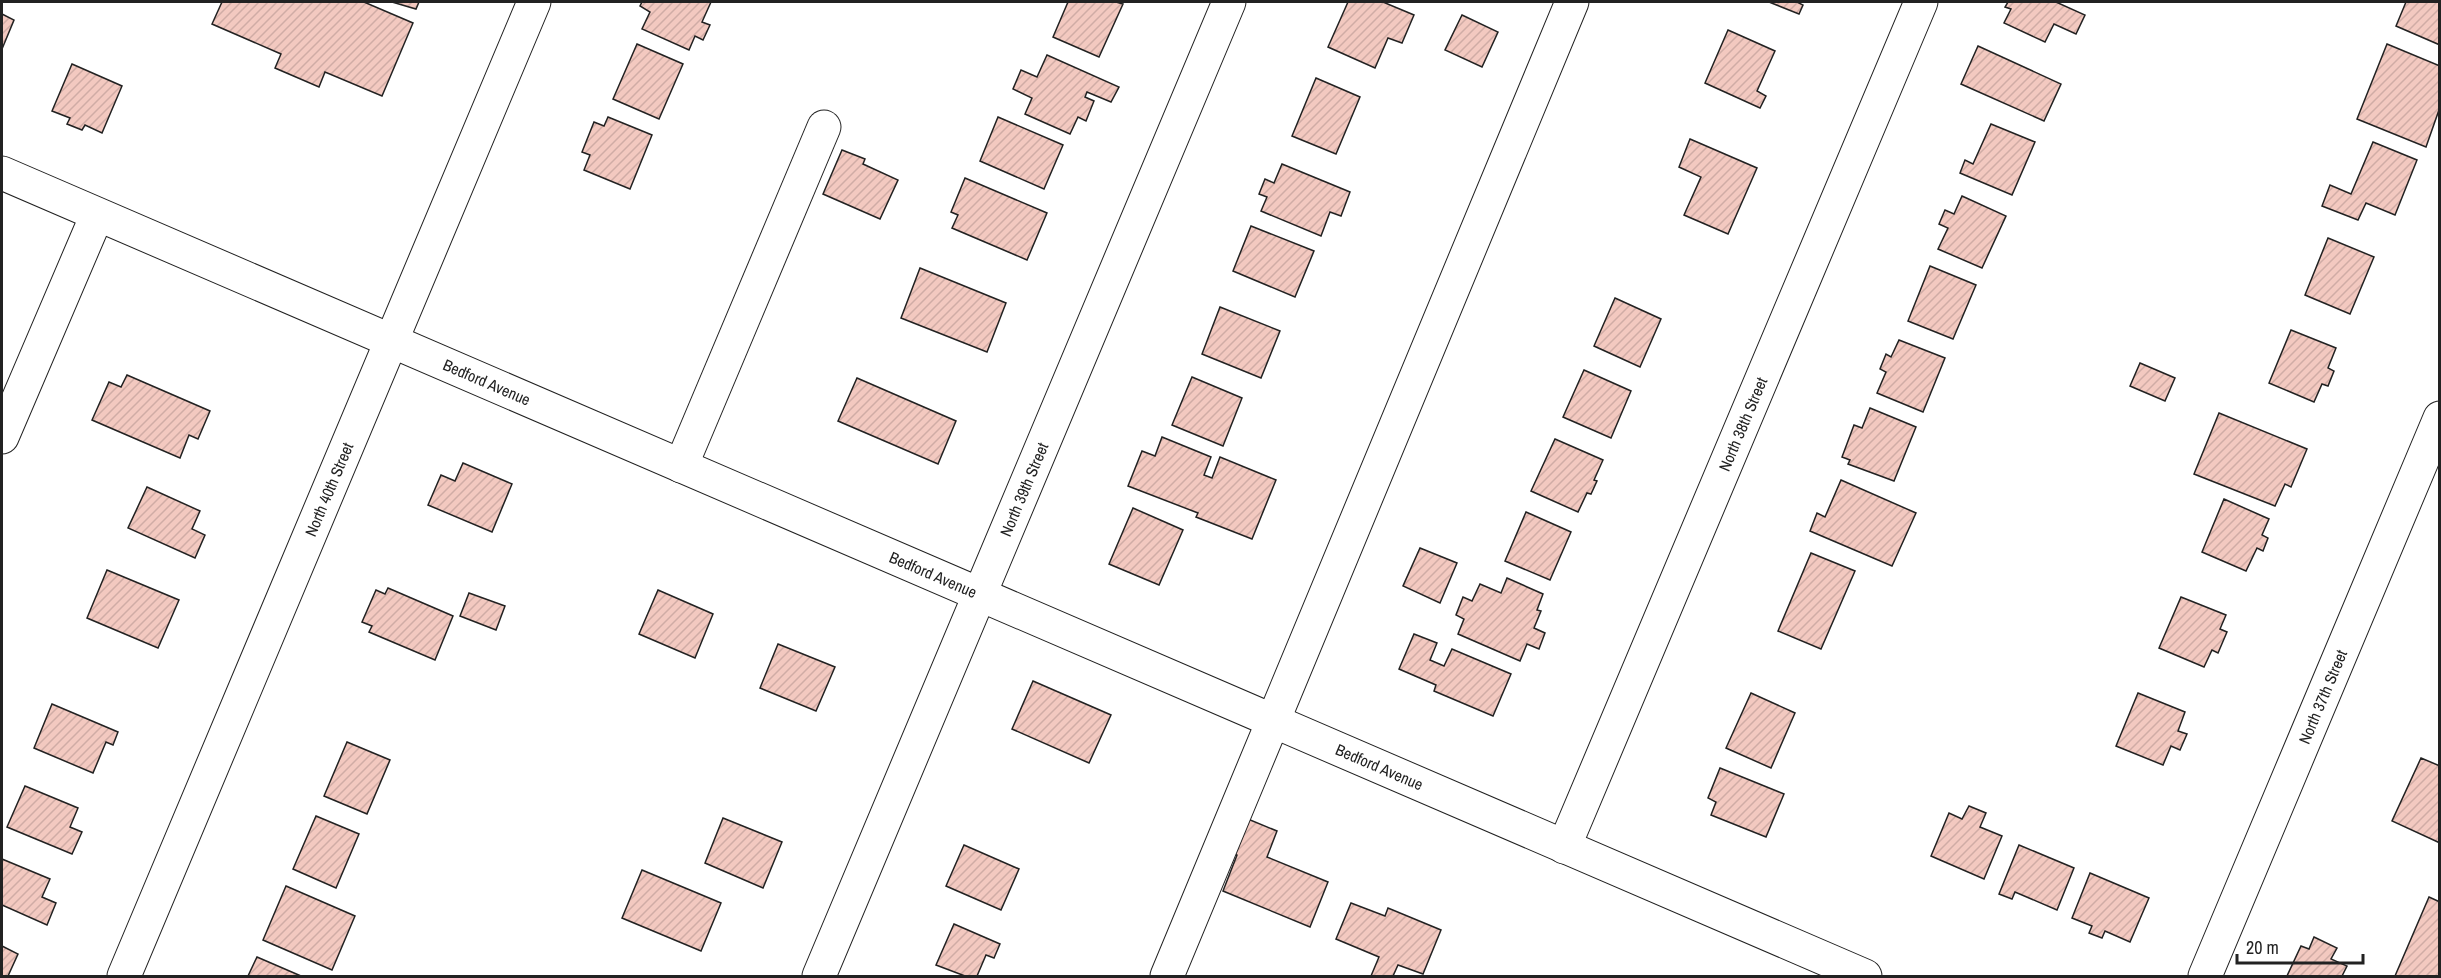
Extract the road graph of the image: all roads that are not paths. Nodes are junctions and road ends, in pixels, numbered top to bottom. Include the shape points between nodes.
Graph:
1 (534, 2) edge
2 (1229, 2) edge
3 (1572, 2) edge
4 (1921, 2) edge
5 (824, 127) dead end
6 (2, 173) edge
7 (97, 214) junction
8 (390, 342) junction
9 (2439, 418) edge
10 (2, 437) edge
11 (681, 466) junction
12 (980, 594) junction
13 (1274, 722) junction
14 (1564, 847) junction
15 (124, 976) edge
16 (819, 976) edge
17 (1167, 976) edge
18 (1865, 976) edge
19 (2205, 976) edge

1 - 8 street, North 40th Street
2 - 12 street, North 39th Street
3 - 13 street
4 - 14 street, North 38th Street
5 - 11 street
6 - 7 street, Bedford Avenue
7 - 8 street, Bedford Avenue
7 - 10 street
8 - 11 street, Bedford Avenue
8 - 15 street, North 40th Street
9 - 19 street, North 37th Street
11 - 12 street, Bedford Avenue
12 - 13 street, Bedford Avenue
12 - 16 street, North 39th Street
13 - 14 street, Bedford Avenue
13 - 17 street
14 - 18 street, Bedford Avenue

